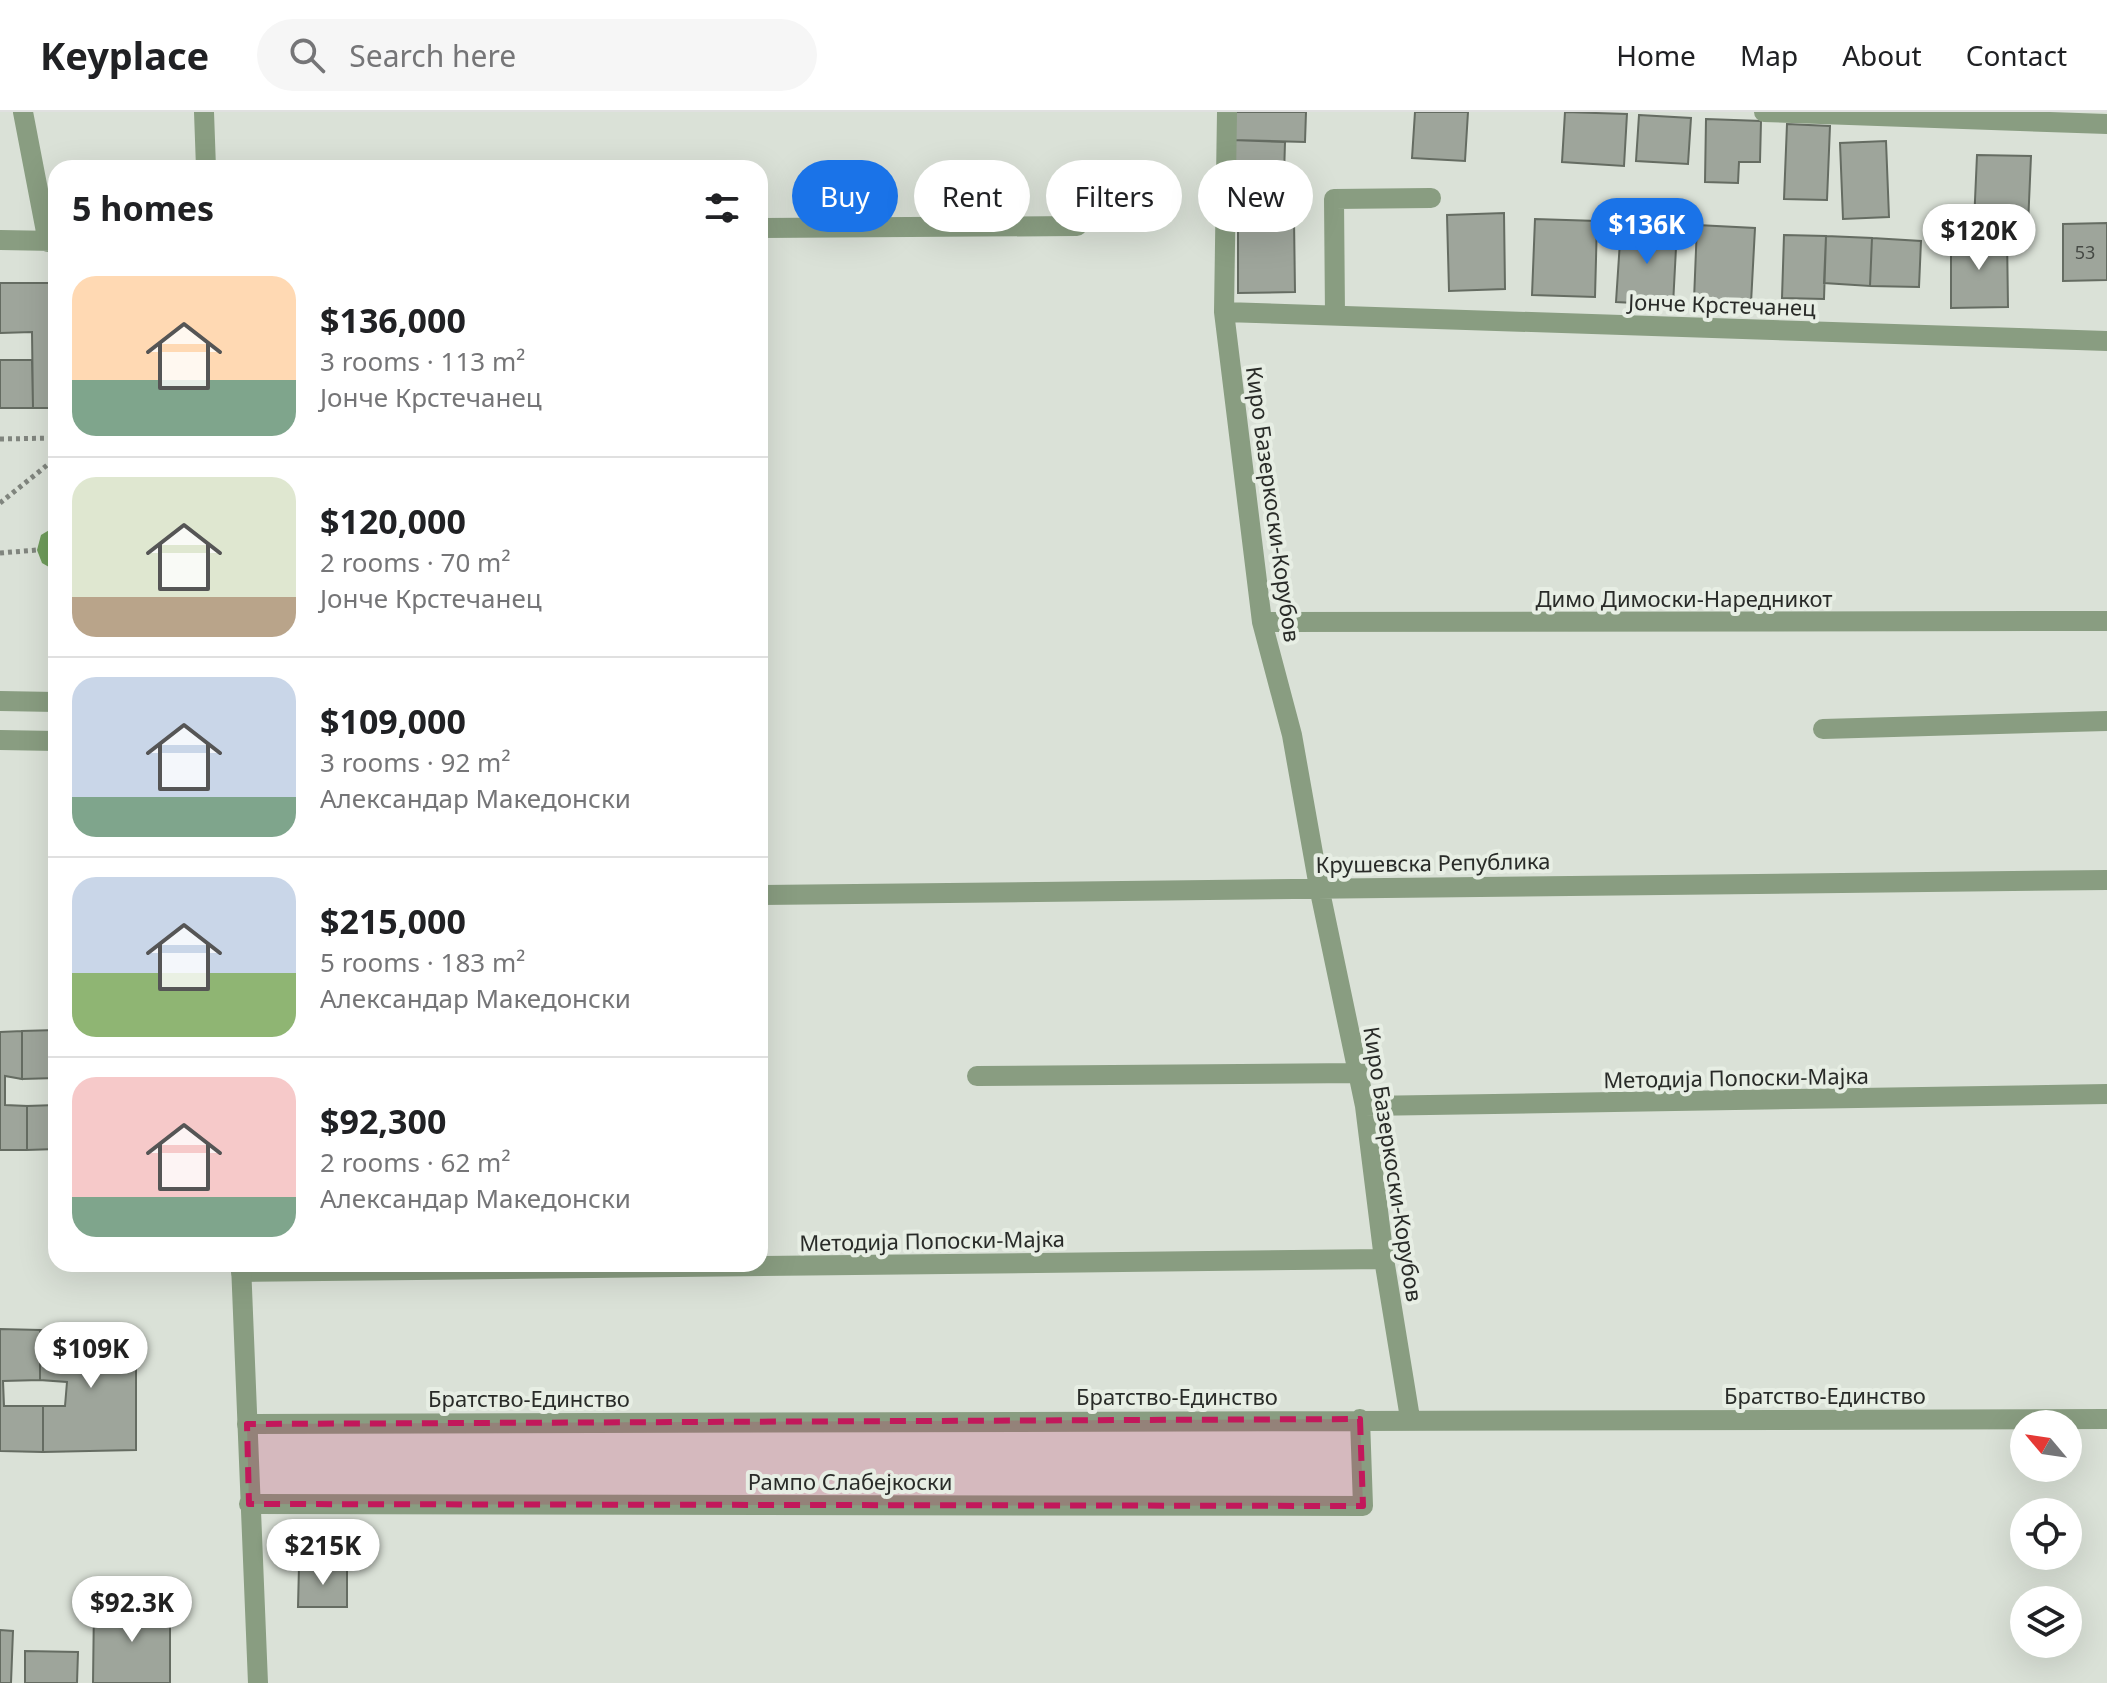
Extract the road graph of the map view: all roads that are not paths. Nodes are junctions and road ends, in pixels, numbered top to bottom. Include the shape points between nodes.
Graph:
1 (23, 112) edge
2 (204, 112) edge
3 (1227, 112) edge
4 (1764, 112) edge
5 (2107, 124) edge
6 (206, 160) edge
7 (1431, 198) dead end
8 (48, 223) edge
9 (1046, 226) edge
10 (768, 228) edge
11 (0, 240) edge
12 (48, 241) edge
13 (1224, 312) junction
14 (1335, 315) junction
15 (2107, 341) edge
16 (2107, 621) edge
17 (1262, 622) junction
18 (0, 701) edge
19 (48, 702) edge
20 (2107, 721) edge
21 (1823, 729) dead end
22 (0, 740) edge
23 (48, 741) edge
24 (2107, 880) edge
25 (1319, 887) junction
26 (768, 895) edge
27 (1358, 1073) junction
28 (977, 1076) dead end
29 (2107, 1094) edge
30 (1365, 1106) junction
31 (1384, 1259) junction
32 (768, 1264) edge
33 (241, 1272) edge
34 (1410, 1418) junction
35 (1360, 1419) junction
36 (2107, 1419) edge
37 (247, 1424) junction
38 (249, 1504) junction
39 (258, 1683) edge

1 - 8 street
2 - 6 street
3 - 13 street, Киро Базеркоски-Корубов
4 - 5 street
7 - 14 street via 1334,199
9 - 10 street
11 - 12 street
13 - 14 street, Јонче Крстечанец
13 - 17 street, Киро Базеркоски-Корубов
14 - 15 street, Јонче Крстечанец
16 - 17 street, Димо Димоски-Наредникот
17 - 25 street, Киро Базеркоски-Корубов via 1292,735
18 - 19 street
20 - 21 street
22 - 23 street
24 - 25 street, Крушевска Република
25 - 26 street, Крушевска Република
25 - 27 street, Киро Базеркоски-Корубов
27 - 28 street
27 - 30 street, Киро Базеркоски-Корубов
29 - 30 street, Методија Попоски-Мајка
30 - 31 street, Киро Базеркоски-Корубов
31 - 32 street, Методија Попоски-Мајка
31 - 34 street, Киро Базеркоски-Корубов
33 - 37 street
34 - 35 street, Братство-Единство
34 - 36 street, Братство-Единство
35 - 37 street, Братство-Единство
35 - 38 street, Рампо Слабејкоски via 1363,1506
37 - 38 street
38 - 39 street

